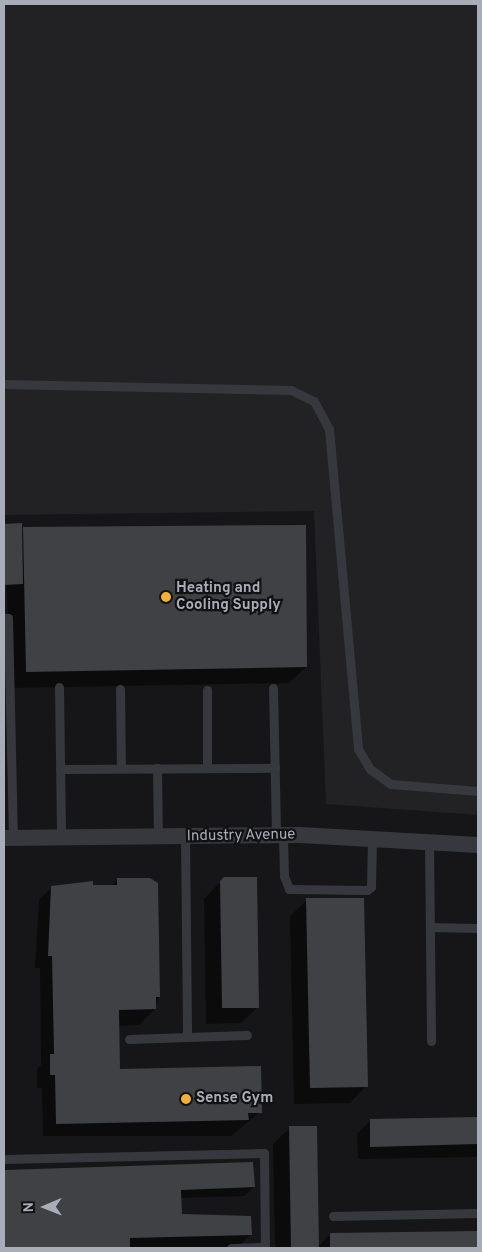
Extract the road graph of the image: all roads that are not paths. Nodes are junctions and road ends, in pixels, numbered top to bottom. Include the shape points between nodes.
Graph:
1 (4, 384) edge
2 (4, 618) edge
3 (59, 687) dead end
4 (120, 688) dead end
5 (273, 688) dead end
6 (207, 690) dead end
7 (8, 756) edge
8 (60, 768) junction
9 (121, 768) junction
10 (157, 768) junction
11 (207, 768) junction
12 (275, 768) junction
13 (478, 791) edge
14 (279, 835) junction
15 (158, 836) junction
16 (185, 836) junction
17 (9, 838) edge
18 (60, 838) junction
19 (372, 839) junction
20 (429, 842) junction
21 (478, 845) edge
22 (430, 927) junction
23 (478, 928) edge
24 (247, 1036) dead end
25 (187, 1037) junction
26 (129, 1039) dead end
27 (431, 1041) dead end
28 (4, 1159) edge
29 (478, 1213) edge
30 (333, 1216) dead end
31 (231, 1248) edge
32 (265, 1248) edge

1 - 13 lane via 291,390 314,401 329,428 358,749 370,769 391,784
2 - 7 lane via 8,618
3 - 8 lane
4 - 9 lane
5 - 12 lane
6 - 11 lane
7 - 17 lane
8 - 9 lane
8 - 18 lane
9 - 10 lane
10 - 11 lane
10 - 15 lane
11 - 12 lane
12 - 14 lane
14 - 16 street, Industry Avenue
14 - 19 street, Industry Avenue
14 - 19 lane via 284,876 289,889 367,890 371,887
15 - 16 street, Industry Avenue
15 - 18 street, Industry Avenue
16 - 25 lane
17 - 18 street, Industry Avenue
19 - 20 street, Industry Avenue
20 - 21 street, Industry Avenue
20 - 22 lane
22 - 23 lane
22 - 27 lane
24 - 25 lane
25 - 26 lane
28 - 32 lane via 264,1153
29 - 30 lane
31 - 32 lane

